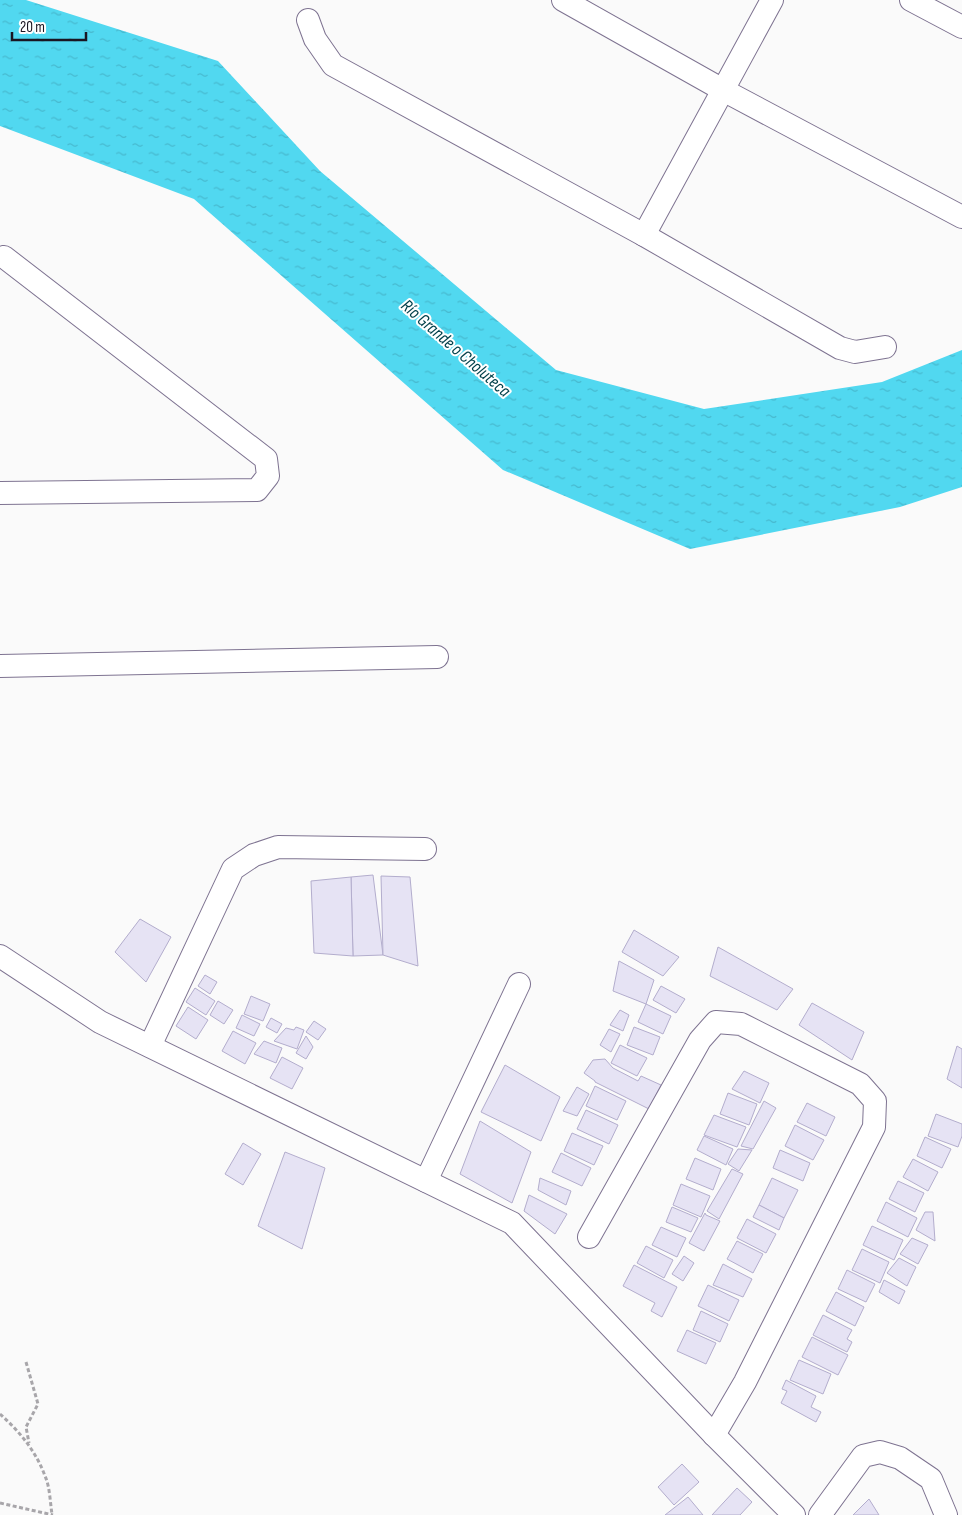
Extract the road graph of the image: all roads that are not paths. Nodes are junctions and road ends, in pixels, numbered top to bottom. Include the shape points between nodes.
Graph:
1 (563, 0) edge
2 (772, 0) edge
3 (911, 0) edge
4 (308, 20) dead end
5 (962, 27) edge
6 (723, 90) junction
7 (962, 217) edge
8 (644, 235) junction
9 (4, 257) dead end
10 (885, 347) dead end
11 (0, 493) edge
12 (437, 657) dead end
13 (0, 666) edge
14 (425, 849) dead end
15 (0, 956) edge
16 (519, 984) dead end
17 (150, 1046) junction
18 (426, 1181) junction
19 (589, 1237) dead end
20 (714, 1435) junction
21 (794, 1515) edge
22 (820, 1515) edge
23 (946, 1515) edge

1 - 6 street
2 - 6 street
3 - 5 street
4 - 8 street via 315,39 332,65
6 - 7 street
6 - 8 street
8 - 10 street via 840,348 855,352
9 - 11 street via 266,459 268,476 256,490
12 - 13 street
14 - 17 street via 278,847 254,855 233,869
15 - 17 street via 100,1022
16 - 18 street
17 - 18 street
18 - 20 street via 512,1223
19 - 20 street via 700,1040 716,1022 741,1024 758,1032 860,1084 875,1101 874,1127 745,1382
20 - 21 street
22 - 23 street via 863,1456 880,1452 900,1458 931,1479

